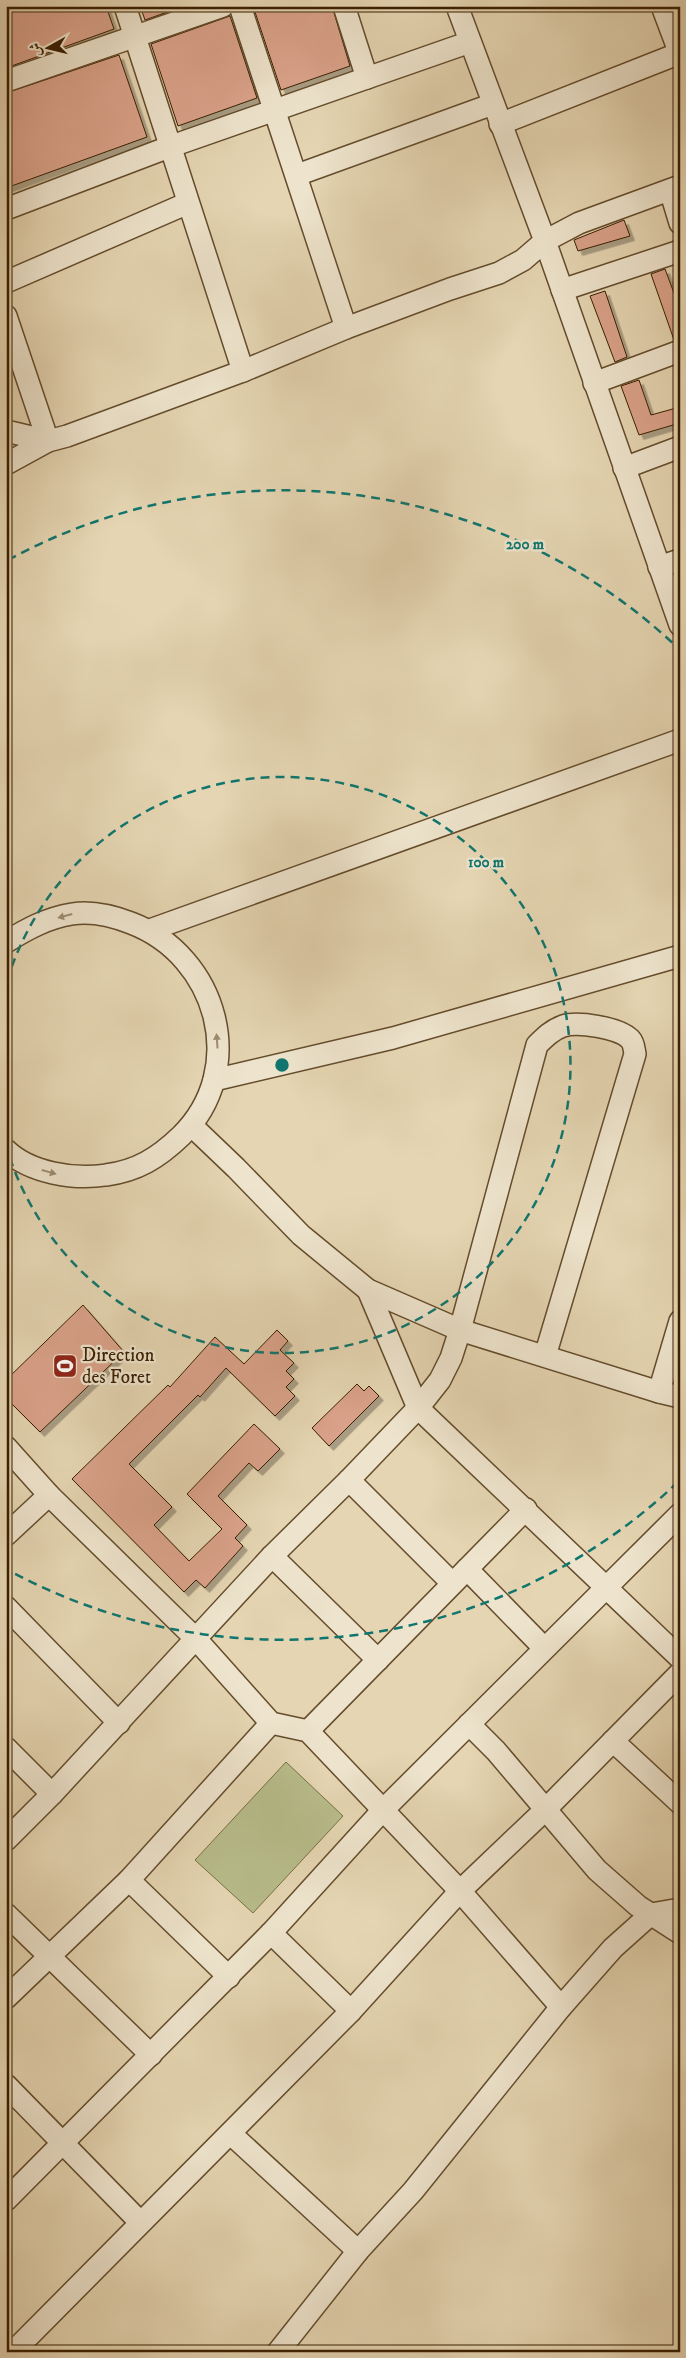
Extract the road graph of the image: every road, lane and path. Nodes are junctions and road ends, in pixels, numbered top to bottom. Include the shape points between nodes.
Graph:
1 (125, 6) edge
2 (223, 6) edge
3 (240, 6) edge
4 (344, 6) edge
5 (457, 6) edge
6 (662, 6) edge
7 (136, 38) junction
8 (470, 42) junction
9 (680, 53) edge
10 (367, 78) junction
11 (6, 81) edge
12 (275, 110) junction
13 (496, 114) junction
14 (170, 147) junction
15 (297, 175) junction
16 (675, 188) edge
17 (188, 203) junction
18 (6, 209) edge
19 (680, 223) edge
20 (544, 241) junction
21 (680, 251) edge
22 (6, 282) edge
23 (562, 290) junction
24 (6, 316) edge
25 (346, 328) junction
26 (680, 351) edge
27 (243, 371) junction
28 (594, 383) junction
29 (6, 431) edge
30 (48, 441) junction
31 (680, 447) edge
32 (6, 464) edge
33 (624, 468) junction
34 (680, 560) edge
35 (659, 567) junction
36 (680, 625) edge
37 (680, 740) edge
38 (150, 930) junction
39 (6, 942) edge
40 (680, 956) edge
41 (214, 1080) junction
42 (192, 1126) junction
43 (6, 1150) edge
44 (368, 1290) junction
45 (680, 1321) edge
46 (460, 1330) junction
47 (545, 1356) junction
48 (659, 1392) junction
49 (680, 1397) edge
50 (418, 1408) junction
51 (6, 1447) edge
52 (349, 1480) junction
53 (49, 1495) junction
54 (526, 1509) junction
55 (680, 1514) edge
56 (6, 1535) edge
57 (272, 1556) junction
58 (460, 1576) junction
59 (604, 1587) junction
60 (6, 1607) edge
61 (196, 1639) junction
62 (544, 1648) junction
63 (680, 1658) edge
64 (378, 1660) junction
65 (680, 1673) edge
66 (119, 1722) junction
67 (271, 1724) junction
68 (469, 1724) junction
69 (308, 1731) junction
70 (613, 1741) junction
71 (6, 1748) edge
72 (52, 1794) junction
73 (680, 1802) edge
74 (545, 1810) junction
75 (382, 1811) junction
76 (6, 1840) edge
77 (129, 1880) junction
78 (460, 1891) junction
79 (680, 1909) edge
80 (6, 1914) edge
81 (651, 1914) junction
82 (271, 1933) junction
83 (680, 1933) edge
84 (50, 1957) junction
85 (229, 1976) junction
86 (6, 1998) edge
87 (561, 2007) junction
88 (351, 2011) junction
89 (151, 2055) junction
90 (6, 2084) edge
91 (231, 2134) junction
92 (64, 2142) junction
93 (6, 2200) edge
94 (140, 2222) junction
95 (358, 2251) junction
96 (13, 2352) edge
97 (278, 2352) edge

1 - 7 street
2 - 7 street
3 - 12 street
4 - 10 street
5 - 8 street
6 - 9 street
7 - 11 street
7 - 14 street
8 - 10 street
8 - 13 street
9 - 13 street
10 - 12 street
12 - 14 street
12 - 15 street
13 - 15 street
13 - 20 street
14 - 17 street
14 - 18 street
15 - 25 street
16 - 19 street
16 - 20 street via 579,223
17 - 22 street
17 - 27 street
20 - 23 street
20 - 25 street via 523,260 499,273
21 - 23 street
23 - 28 street
24 - 30 street
25 - 27 street
26 - 28 street
27 - 30 street
28 - 33 street
29 - 30 street
30 - 32 street
31 - 33 street
33 - 35 street
34 - 35 street
35 - 36 street
37 - 38 street
38 -> 39 street via 113,916 73,914 34,924
41 -> 38 street via 218,1045 214,1010 200,978 178,951
40 - 41 street via 393,1038
41 - 42 street
43 -> 42 street via 47,1172 87,1178 127,1172 156,1158
42 - 44 street via 301,1236
44 - 46 street
44 - 50 street
45 - 48 street
46 - 47 street
46 - 47 street via 537,1045 564,1026 584,1024 623,1033 632,1041 635,1054
46 - 50 street via 440,1380
47 - 48 street
48 - 49 street
50 - 52 street
50 - 54 street
51 - 53 street
52 - 57 street
52 - 58 street
53 - 56 street
53 - 61 street
54 - 58 street
54 - 59 street
55 - 59 street
57 - 61 street
57 - 64 street
58 - 62 street
58 - 64 street
59 - 62 street
59 - 63 street
60 - 66 street
61 - 66 street
61 - 67 street
62 - 68 street
64 - 69 street
65 - 70 street
66 - 72 street
67 - 69 street
67 - 77 street
68 - 74 street
68 - 75 street
69 - 75 street
70 - 73 street
70 - 74 street
71 - 72 street
72 - 76 street
74 - 78 street
74 - 81 street via 597,1870
75 - 78 street
75 - 82 street
77 - 84 street
77 - 85 street
78 - 87 street
78 - 88 street
79 - 81 street
80 - 84 street
81 - 83 street
81 - 87 street via 613,1948
82 - 85 street
82 - 88 street
84 - 86 street
84 - 89 street
85 - 89 street
87 - 95 street via 413,2191
88 - 91 street
89 - 92 street
90 - 92 street
91 - 94 street
91 - 95 street
92 - 93 street
92 - 94 street
94 - 96 street
95 - 97 street

